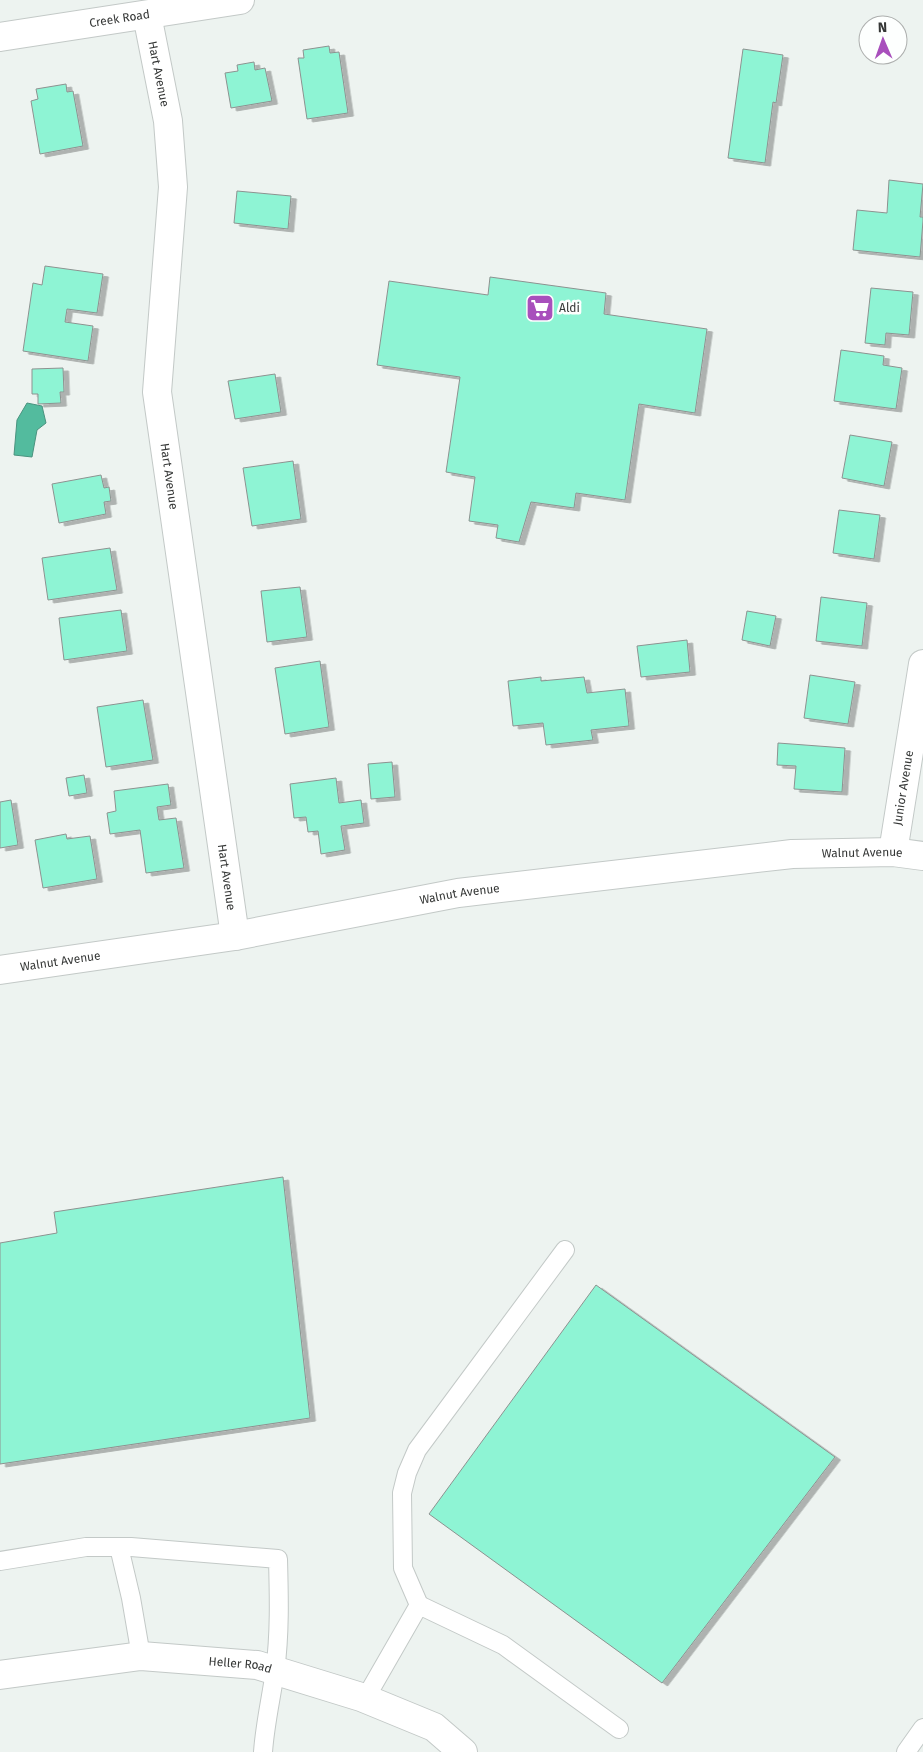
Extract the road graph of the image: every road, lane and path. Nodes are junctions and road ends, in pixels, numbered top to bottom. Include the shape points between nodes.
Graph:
1 (224, 1) edge
2 (146, 7) edge
3 (0, 37) edge
4 (923, 664) edge
5 (893, 852) junction
6 (923, 856) edge
7 (235, 936) junction
8 (0, 970) edge
9 (565, 1250) dead end
10 (119, 1547) junction
11 (0, 1561) edge
12 (419, 1605) junction
13 (141, 1656) junction
14 (275, 1671) junction
15 (0, 1675) edge
16 (365, 1699) junction
17 (923, 1728) edge
18 (619, 1729) dead end
19 (263, 1752) edge
20 (463, 1752) edge
21 (906, 1752) edge

1 - 2 street, Creek Road
2 - 3 street, Creek Road
2 - 7 street, Hart Avenue via 168,121 173,187 157,392
4 - 5 street, Junior Avenue
5 - 6 street, Walnut Avenue
5 - 7 street, Walnut Avenue via 792,854 458,894
7 - 8 street, Walnut Avenue
9 - 12 lane via 417,1450 407,1473 402,1493 403,1568
10 - 11 lane via 86,1547
10 - 13 lane via 132,1598
10 - 14 lane via 278,1559
12 - 16 lane
12 - 18 lane via 503,1645
13 - 14 street, Heller Road via 257,1665
13 - 15 street, Heller Road
14 - 16 street, Heller Road
14 - 19 lane
16 - 20 street, Heller Road via 434,1727
17 - 21 lane

